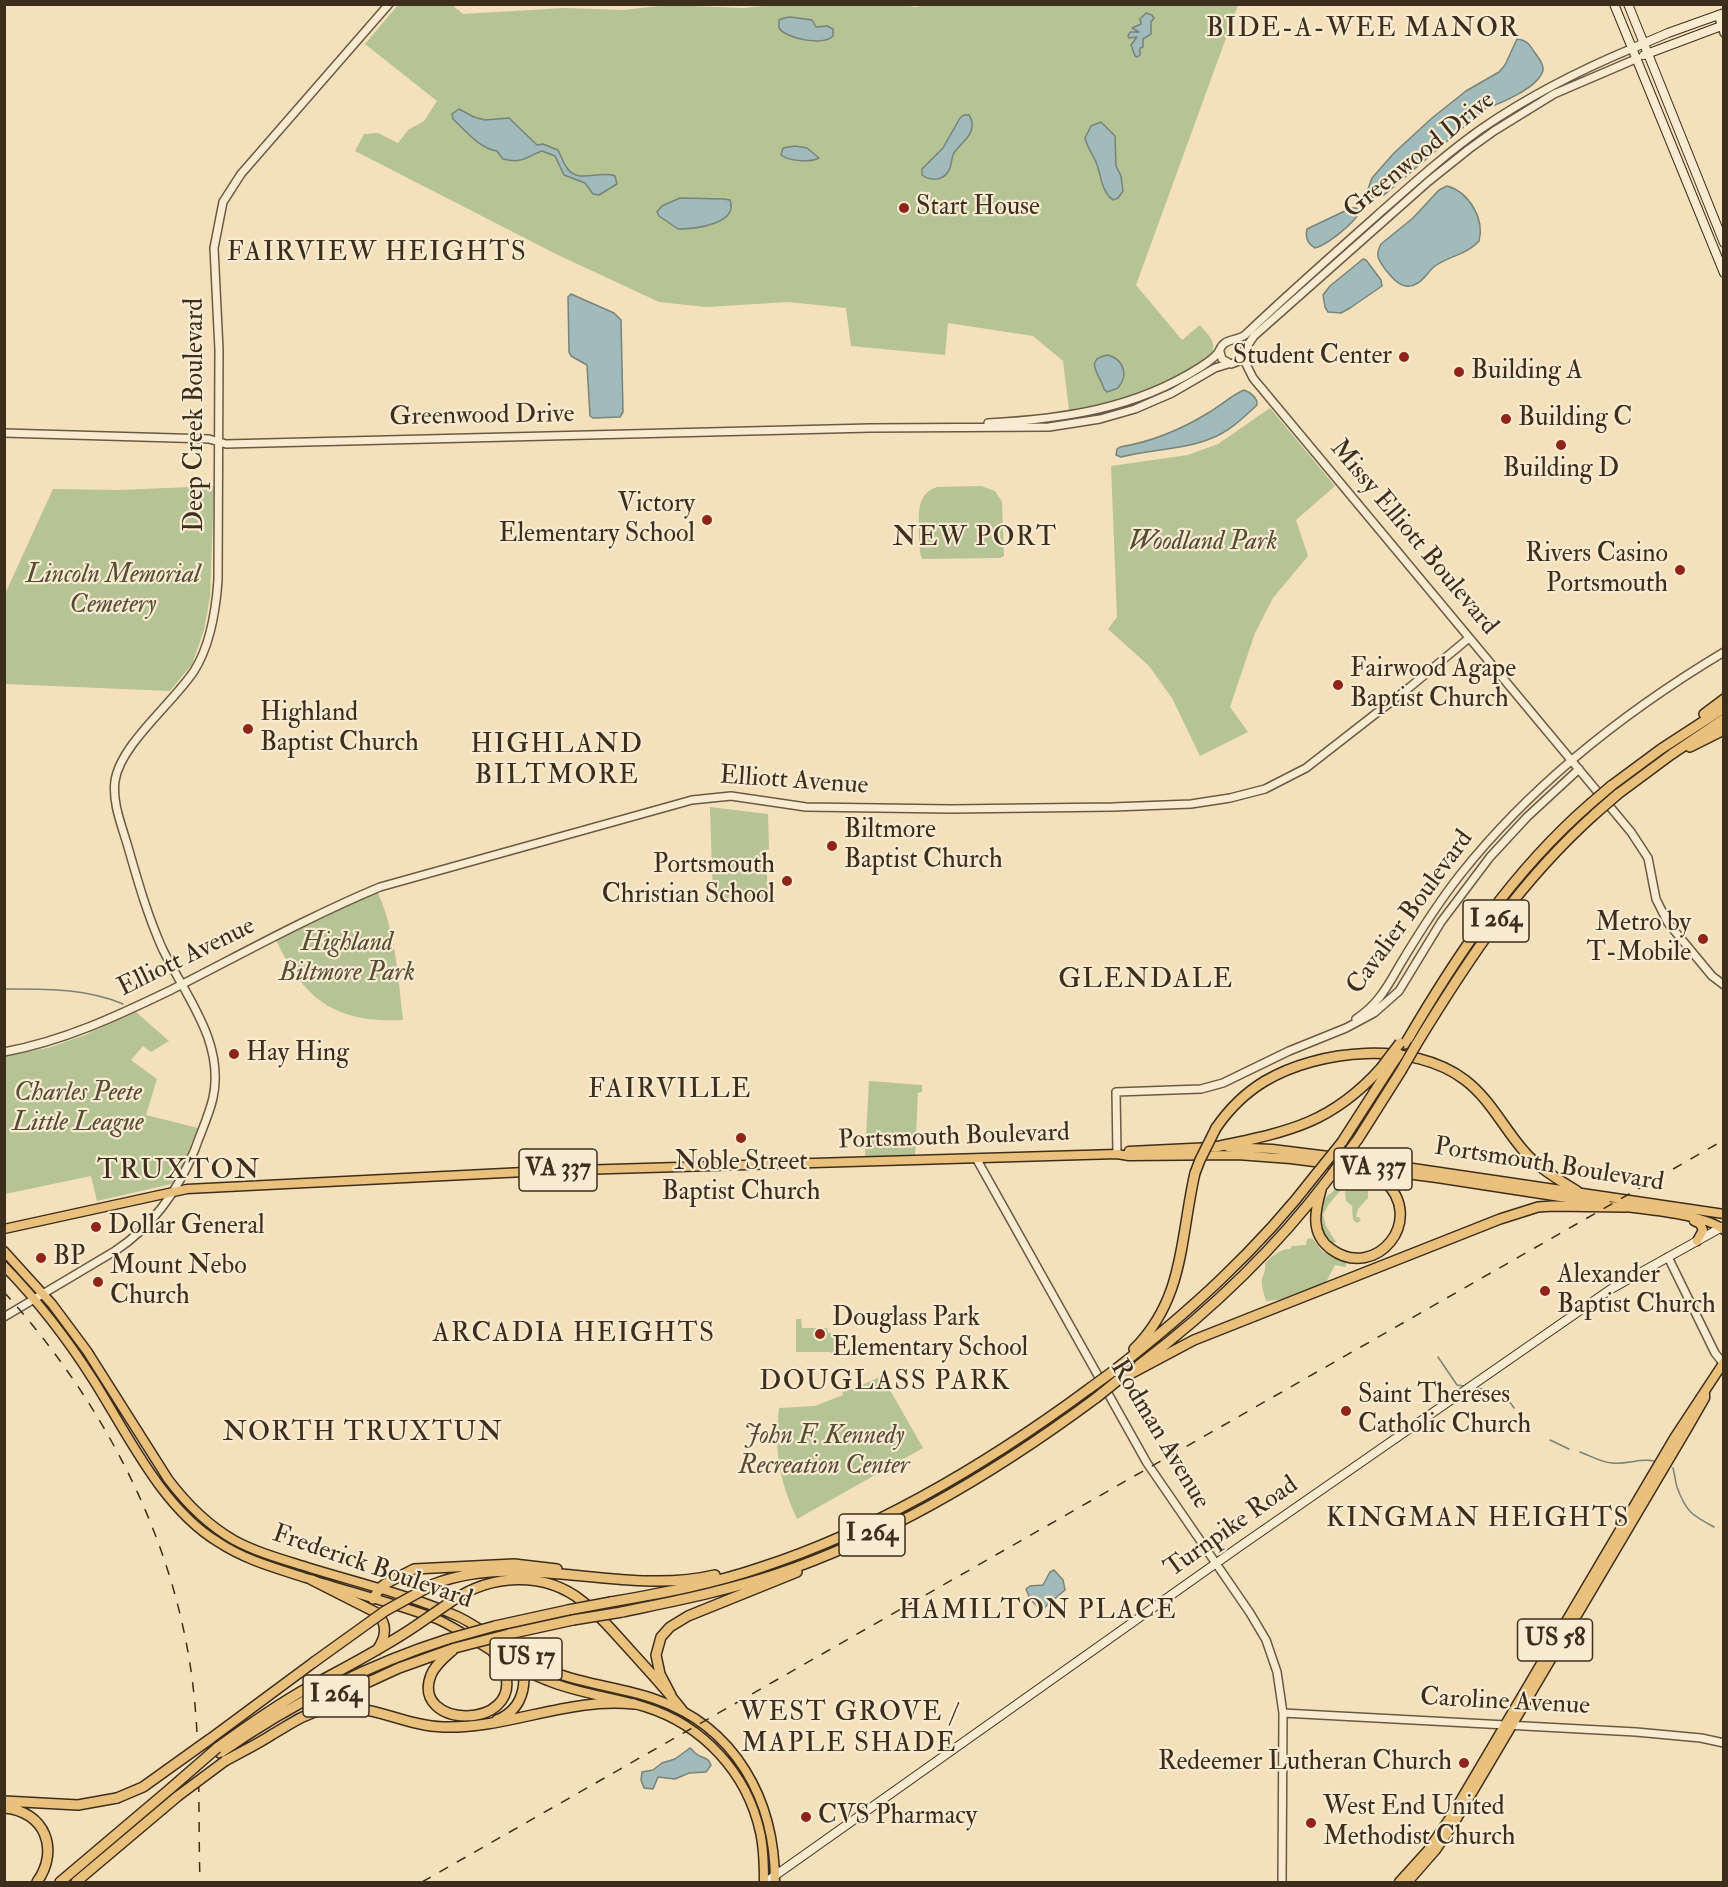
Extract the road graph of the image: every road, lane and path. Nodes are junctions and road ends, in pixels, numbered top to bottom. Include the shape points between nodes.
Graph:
1 (389, 4) edge
2 (1614, 4) edge
3 (1628, 4) edge
4 (1721, 14) edge
5 (1723, 28) edge
6 (1644, 43) junction
7 (1633, 48) junction
8 (1648, 54) junction
9 (1638, 58) junction
10 (1724, 243) edge
11 (1724, 273) edge
12 (1233, 341) junction
13 (1220, 352) junction
14 (1242, 354) junction
15 (1229, 364) junction
16 (1253, 378) junction
17 (962, 426) junction
18 (4, 433) edge
19 (218, 442) junction
20 (1469, 638) junction
21 (1724, 652) edge
22 (1724, 699) edge
23 (1724, 708) edge
24 (1724, 719) edge
25 (1724, 730) edge
26 (1661, 749) junction
27 (1571, 760) junction
28 (1579, 769) junction
29 (1642, 776) junction
30 (182, 984) junction
31 (1724, 985) edge
32 (1326, 1037) junction
33 (4, 1052) edge
34 (1385, 1069) junction
35 (1215, 1147) junction
36 (1117, 1154) junction
37 (976, 1158) junction
38 (1360, 1167) junction
39 (1322, 1187) junction
40 (174, 1191) junction
41 (1577, 1191) junction
42 (1626, 1208) junction
43 (1676, 1214) junction
44 (1720, 1214) edge
45 (1686, 1217) junction
46 (4, 1229) edge
47 (1723, 1229) edge
48 (1697, 1241) junction
49 (4, 1251) edge
50 (1668, 1257) junction
51 (4, 1266) edge
52 (43, 1294) junction
53 (34, 1299) junction
54 (4, 1317) edge
55 (1723, 1363) edge
56 (1112, 1372) junction
57 (1117, 1381) junction
58 (872, 1535) junction
59 (788, 1558) junction
60 (1216, 1564) junction
61 (597, 1578) junction
62 (312, 1580) junction
63 (380, 1588) junction
64 (373, 1599) junction
65 (455, 1648) junction
66 (493, 1652) junction
67 (514, 1652) junction
68 (374, 1653) junction
69 (524, 1670) junction
70 (671, 1695) junction
71 (634, 1704) junction
72 (682, 1710) junction
73 (1283, 1713) junction
74 (1509, 1724) junction
75 (477, 1726) junction
76 (1724, 1743) edge
77 (221, 1754) junction
78 (178, 1796) junction
79 (4, 1801) edge
80 (4, 1808) edge
81 (775, 1880) edge
82 (37, 1882) edge
83 (60, 1882) edge
84 (76, 1882) edge
85 (84, 1882) edge
86 (765, 1882) edge
87 (1282, 1882) edge
88 (1399, 1882) edge
89 (1408, 1882) edge

1 - 19 street, Deep Creek Boulevard via 241,174 223,202 214,248
2 - 7 main road
3 - 6 main road
4 - 5 street
4 - 6 main road, Greenwood Drive
5 - 8 main road, Greenwood Drive
6 - 7 main road, Greenwood Drive
6 - 8 main road
7 - 9 main road
7 - 12 street, Greenwood Drive via 1541,92 1465,141 1245,335
8 - 9 main road, Greenwood Drive
8 - 10 main road
9 - 11 main road
9 - 14 street, Greenwood Drive via 1554,94 1469,149 1254,336
12 - 13 street via 1223,344
12 - 14 street via 1240,345
13 - 15 street
13 - 17 street, Greenwood Drive via 1164,388 1108,408 1049,419
14 - 15 street via 1239,361
14 - 16 street, Missy Elliott Boulevard
15 - 16 street, Missy Elliott Boulevard
15 - 17 street, Greenwood Drive via 1147,404 1100,419 1043,427
16 - 20 street, Missy Elliott Boulevard
17 - 19 street, Greenwood Drive
18 - 19 street, Greenwood Drive
19 - 30 street, Deep Creek Boulevard via 218,580 206,646 184,685 124,756 114,790 149,917
20 - 27 street, Missy Elliott Boulevard
20 - 30 street, Elliott Avenue via 1306,768 1282,782 1245,795 1166,805 962,809 813,807 731,796 698,798 380,887
21 - 27 street, Cavalier Boulevard via 1643,704
22 - 26 highway
23 - 26 highway, I 264
24 - 29 highway, I 264
25 - 29 highway
26 - 34 highway, I 264, bridge via 1590,804 1501,897
27 - 28 street, Missy Elliott Boulevard
27 - 32 street, Cavalier Boulevard via 1508,819 1463,871 1381,998
28 - 31 street, Missy Elliott Boulevard via 1644,850 1656,899 1668,922
28 - 32 street, Cavalier Boulevard via 1485,863 1391,999 1366,1018
29 - 39 highway, I 264, bridge via 1596,813 1543,865 1495,922 1358,1139
30 - 33 street, Elliott Avenue via 87,1029 52,1042
30 - 40 street, Deep Creek Boulevard via 202,1022 215,1080 210,1110
32 - 36 street, Cavalier Boulevard via 1212,1087 1116,1092
34 - 35 highway via 1347,1101 1309,1123
34 - 56 highway, I 264, bridge via 1342,1142 1261,1240 1176,1321
35 - 36 main road, Portsmouth Boulevard / VA 337
35 - 41 main road, Portsmouth Boulevard / VA 337 via 1272,1149
36 - 37 main road, Portsmouth Boulevard / VA 337
36 - 38 main road, Portsmouth Boulevard / VA 337 via 1264,1156
37 - 40 main road, Portsmouth Boulevard / VA 337 via 544,1171
37 - 60 street, Rodman Avenue via 1147,1463
38 - 39 highway via 1386,1182 1398,1201 1398,1230 1379,1252 1349,1258 1324,1243 1315,1218
38 - 42 main road, Portsmouth Boulevard / VA 337
39 - 57 highway, I 264 via 1230,1287
40 - 46 main road, Portsmouth Boulevard / VA 337
40 - 52 street, Deep Creek Boulevard via 152,1221 130,1241
41 - 44 main road, Portsmouth Boulevard
41 - 56 highway, bridge via 1531,1160 1464,1078 1432,1062 1384,1054 1341,1056 1287,1070 1252,1089 1216,1128 1195,1173 1180,1266 1171,1294 1150,1331
42 - 43 main road, Portsmouth Boulevard
42 - 57 highway via 1553,1206 1500,1219 1205,1336
43 - 44 main road via 1713,1218
43 - 45 main road, Portsmouth Boulevard
45 - 47 main road, Portsmouth Boulevard
45 - 48 main road via 1702,1227
47 - 48 main road, Turnpike Road
47 - 50 main road, Turnpike Road
48 - 50 main road, Turnpike Road
49 - 52 main road, Frederick Boulevard / US 17
50 - 55 street
50 - 60 main road, Turnpike Road via 1611,1289
51 - 53 main road, Frederick Boulevard / US 17
52 - 53 street, Deep Creek Boulevard
52 - 63 main road, Frederick Boulevard / US 17 via 87,1351 168,1479 201,1516 252,1549
53 - 54 street, Deep Creek Boulevard
53 - 62 main road, Frederick Boulevard / US 17 via 80,1359 162,1488 183,1514 232,1551
55 - 74 main road, US 58
56 - 59 highway, I 264, bridge via 1010,1444 929,1493 880,1519
57 - 58 highway, I 264, bridge via 1036,1440
58 - 65 highway, I 264, bridge via 808,1562 689,1599 573,1620
58 - 70 highway via 820,1562 670,1627 661,1637 656,1655
59 - 61 highway via 690,1580
59 - 77 highway, I 264, bridge via 710,1582 448,1639 316,1694 257,1727
60 - 73 street, Rodman Avenue via 1263,1634 1276,1672
60 - 81 main road, Turnpike Road
61 - 63 highway via 539,1566 446,1566 414,1569
61 - 79 highway, bridge via 494,1572 434,1584 385,1611 143,1787 117,1798 78,1805
62 - 64 main road, Frederick Boulevard / US 17
62 - 68 highway via 381,1617 385,1635
63 - 64 highway
63 - 67 main road, Frederick Boulevard / US 17 via 458,1616
64 - 66 main road, Frederick Boulevard / US 17 via 437,1618
65 - 66 highway via 434,1670 429,1687 442,1709 466,1717 489,1711 505,1691 505,1672
65 - 77 highway, I 264 via 343,1692
66 - 69 main road, Frederick Boulevard / US 17
67 - 69 highway
67 - 72 main road, Frederick Boulevard / US 17 via 559,1674 654,1698
68 - 70 highway, bridge via 478,1586 529,1580 558,1588 583,1602
68 - 77 highway via 271,1710
69 - 71 main road, Frederick Boulevard / US 17 via 565,1687
69 - 75 highway via 522,1693 516,1705 505,1716
70 - 72 highway
71 - 75 highway via 586,1704
71 - 86 main road, Frederick Boulevard / US 17 via 685,1725 725,1760 755,1813 763,1847
72 - 81 main road, Frederick Boulevard / US 17 via 720,1738 754,1784 770,1827
73 - 74 street, Caroline Avenue
73 - 87 street, Rodman Avenue
74 - 76 street, Caroline Avenue via 1665,1734
74 - 88 main road, US 58 via 1440,1834
74 - 89 main road, US 58 via 1448,1833
75 - 77 highway via 433,1727 366,1709 333,1708 304,1716
77 - 78 highway, I 264, bridge
77 - 83 highway, I 264, bridge via 171,1788
78 - 84 highway, I 264
78 - 85 highway
80 - 82 highway via 30,1815 44,1833 49,1854
81 - 86 main road, Turnpike Road

